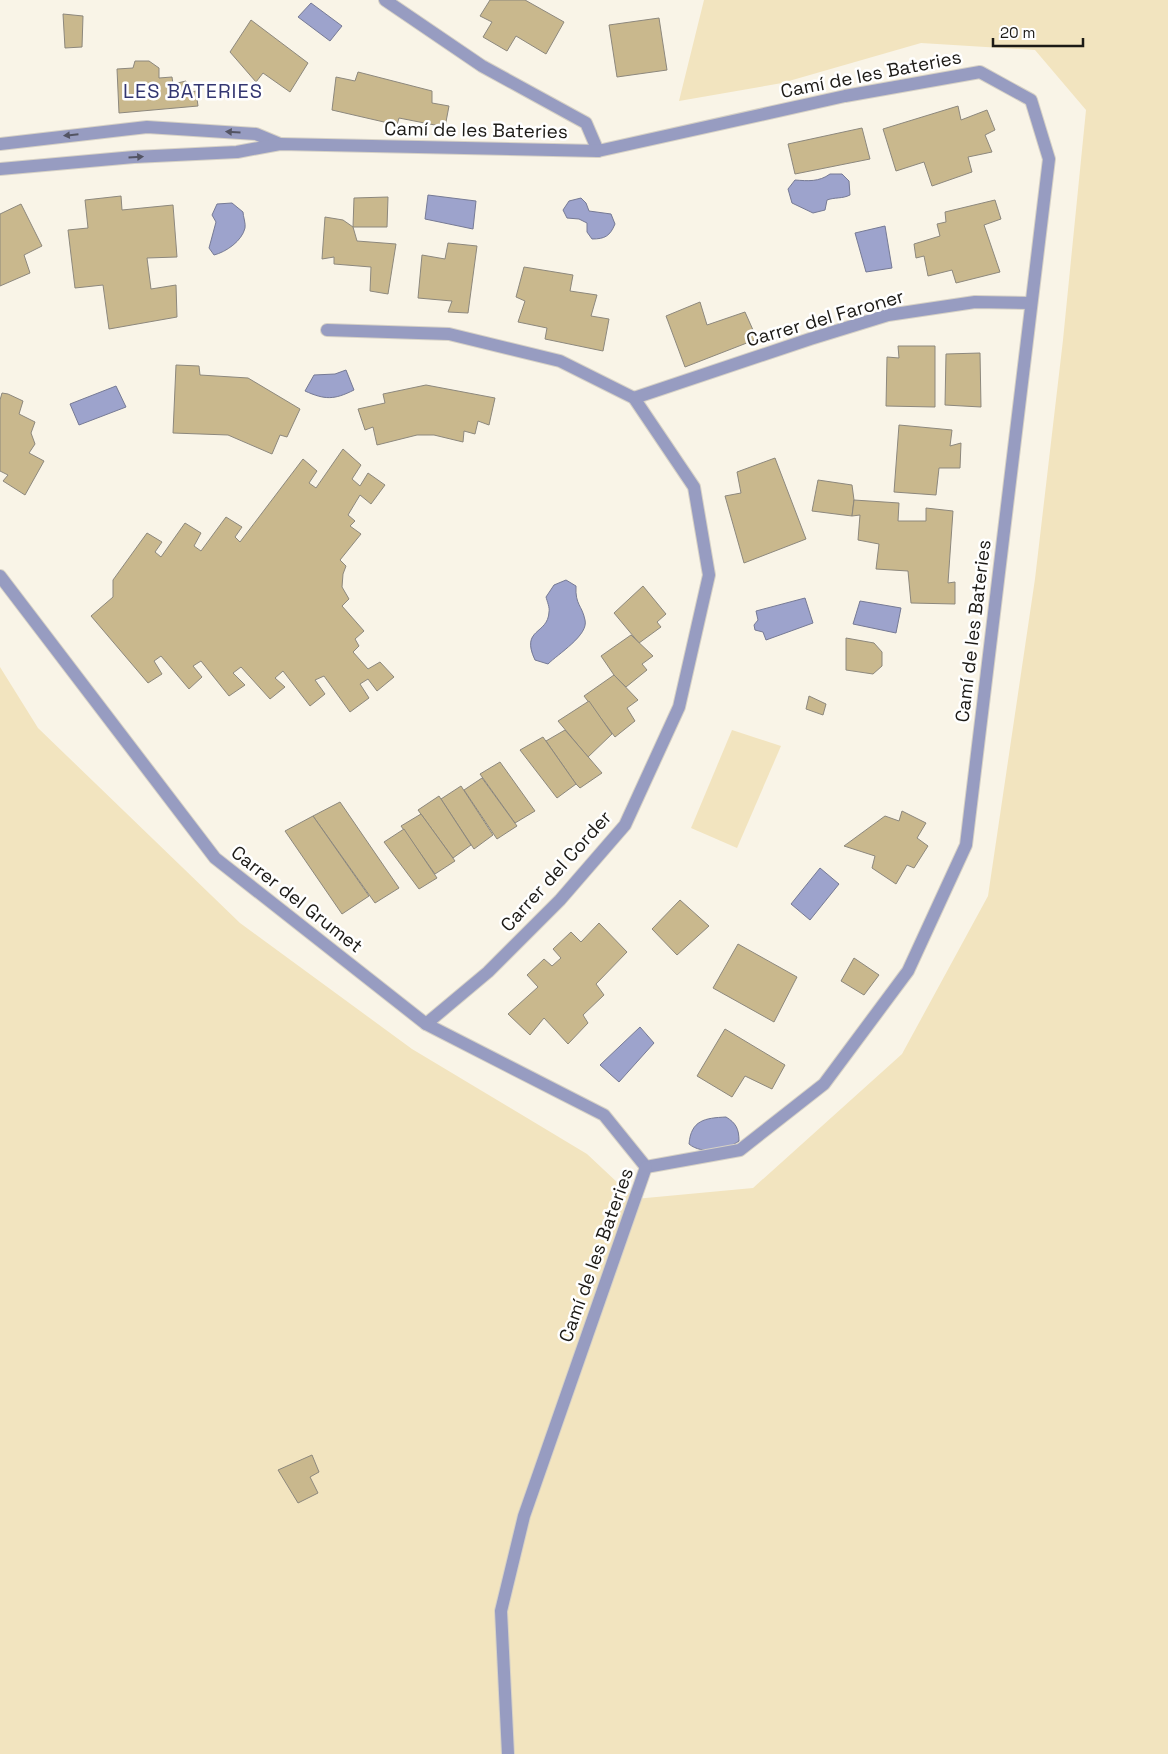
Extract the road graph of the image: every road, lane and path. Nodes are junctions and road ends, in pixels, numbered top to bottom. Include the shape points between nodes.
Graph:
1 (384, 0) edge
2 (0, 144) edge
3 (280, 144) junction
4 (598, 151) junction
5 (0, 168) edge
6 (1031, 303) junction
7 (326, 330) dead end
8 (634, 398) junction
9 (0, 576) edge
10 (426, 1024) junction
11 (646, 1167) junction
12 (508, 1754) edge

1 - 4 street via 482,66 586,123
3 -> 2 street, Camí de les Bateries via 256,134 147,127
3 - 4 street, Camí de les Bateries
5 -> 3 street, Camí de les Bateries via 238,152
4 - 6 street, Camí de les Bateries via 845,96 980,72 1031,100 1049,159
6 - 8 street, Carrer del Faroner via 976,302 888,315
6 - 11 street, Camí de les Bateries via 966,845 908,971 824,1084 740,1150
7 - 8 street, Carrer del Corder via 449,334 560,361
8 - 10 street, Carrer del Corder via 694,487 709,575 679,707 625,825 560,900 488,972
9 - 10 street, Carrer del Grumet via 215,858
10 - 11 street, Carrer del Grumet via 604,1115
11 - 12 street, Camí de les Bateries via 524,1516 501,1611

